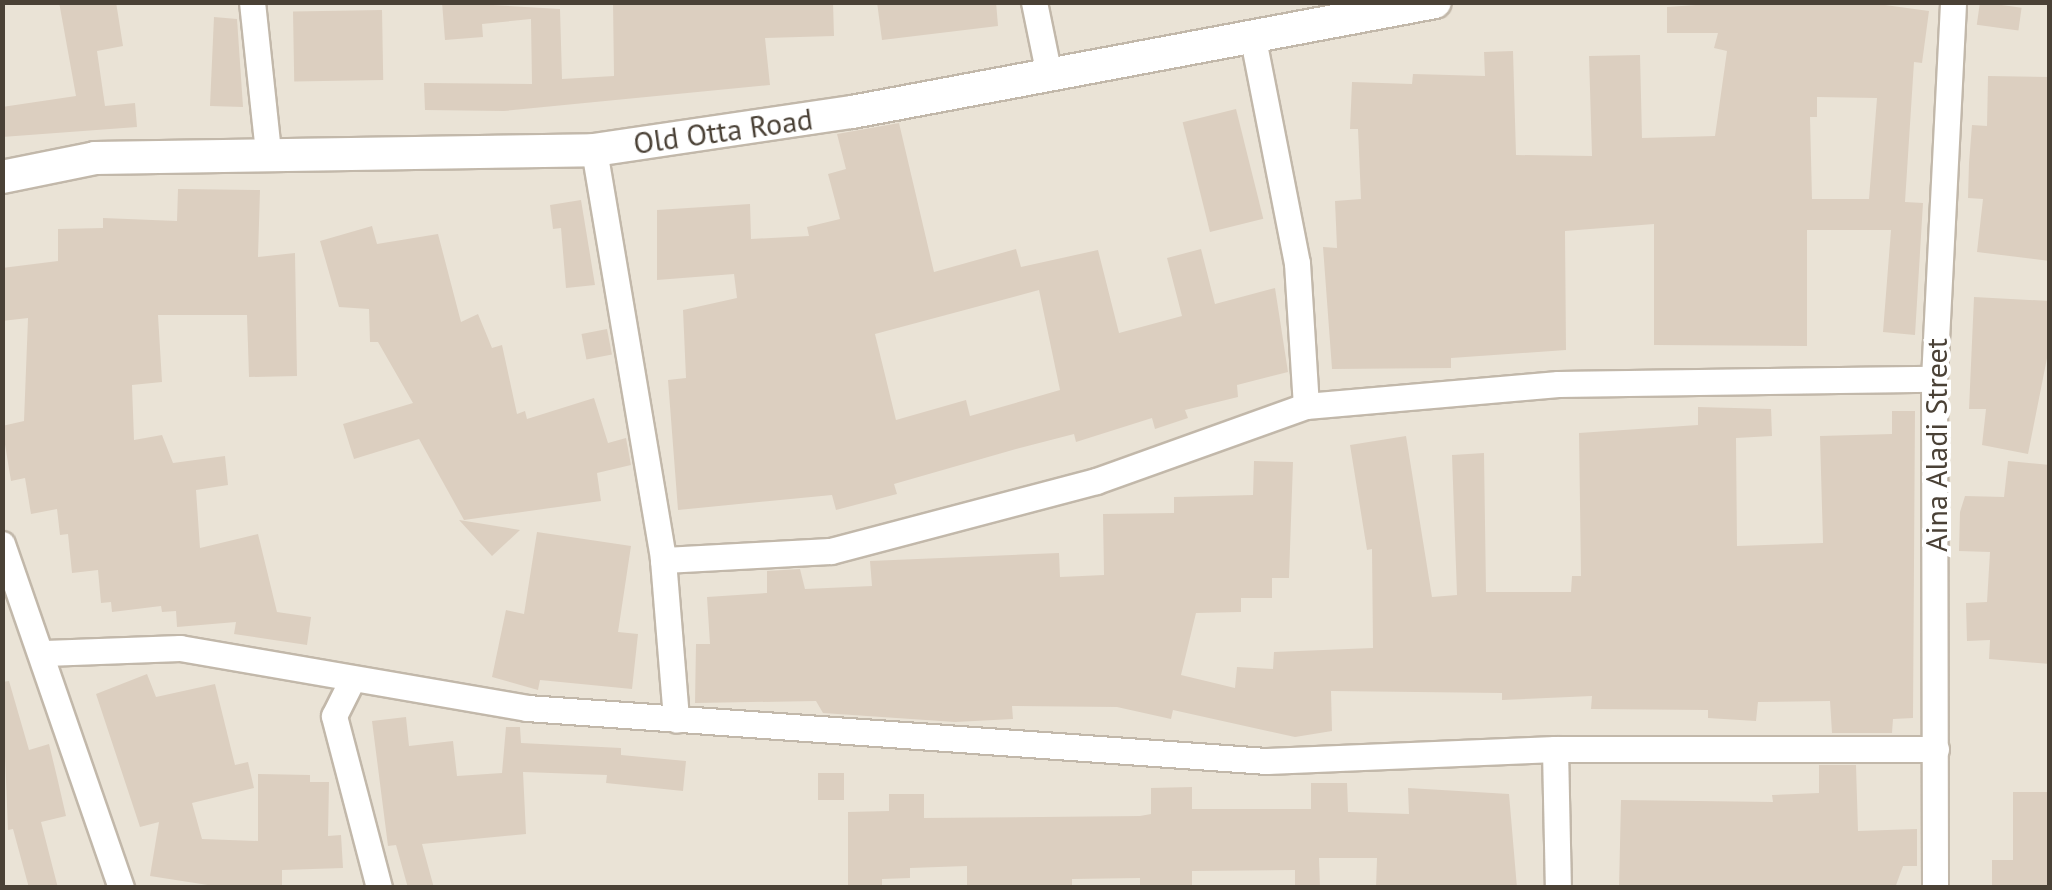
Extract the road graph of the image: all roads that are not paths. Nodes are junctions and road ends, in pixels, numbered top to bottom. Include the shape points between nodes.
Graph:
1 (252, 2) edge
2 (1034, 2) edge
3 (1435, 2) edge
4 (1953, 2) edge
5 (1253, 39) junction
6 (1049, 75) junction
7 (594, 150) junction
8 (268, 151) junction
9 (2, 177) edge
10 (1934, 379) junction
11 (1306, 406) junction
12 (2, 544) edge
13 (663, 560) junction
14 (45, 653) junction
15 (352, 680) junction
16 (676, 719) junction
17 (1936, 748) junction
18 (1555, 749) junction
19 (122, 888) edge
20 (379, 888) edge
21 (1558, 888) edge
22 (1935, 888) edge

1 - 8 street
2 - 6 street
3 - 5 street, Old Otta Road
4 - 10 street, Aina Aladi Street
5 - 6 street, Old Otta Road
5 - 11 street via 1297,263
6 - 7 street, Old Otta Road
7 - 8 street, Old Otta Road
7 - 13 street
8 - 9 street, Old Otta Road via 95,158
10 - 11 street via 1558,384
10 - 17 street, Aina Aladi Street
11 - 13 street via 1096,481 831,551
12 - 14 street
13 - 16 street
14 - 15 street via 180,648 287,662
14 - 19 street
15 - 16 street via 527,708
15 - 20 street via 334,716
16 - 18 street via 1267,761
17 - 18 street
17 - 22 street, Aina Aladi Street
18 - 21 street

